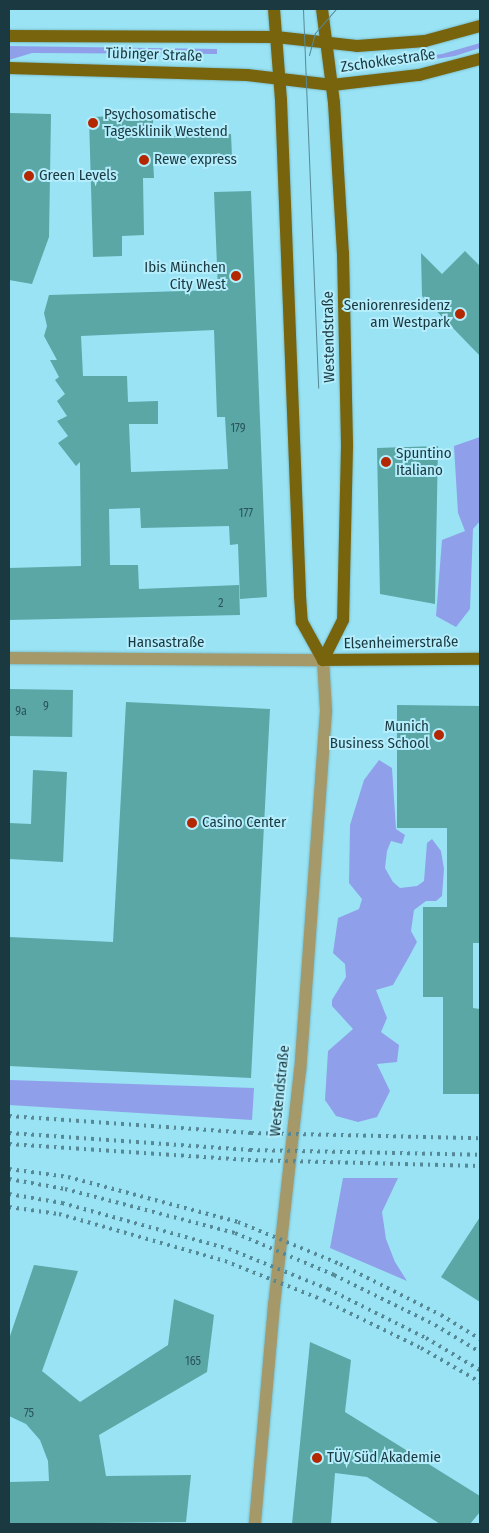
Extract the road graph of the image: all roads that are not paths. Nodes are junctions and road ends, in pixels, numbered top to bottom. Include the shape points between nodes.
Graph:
1 (274, 9) edge
2 (322, 9) edge
3 (480, 26) edge
4 (9, 36) edge
5 (276, 37) junction
6 (298, 40) joint
7 (326, 44) junction
8 (480, 59) edge
9 (9, 68) edge
10 (279, 80) junction
11 (298, 82) joint
12 (332, 85) junction
13 (9, 658) edge
14 (480, 658) edge
15 (323, 660) junction
16 (255, 1524) edge

1 - 5 main road, Westendstraße
2 - 7 main road, Westendstraße
3 - 7 main road, Zschokkestraße via 409,44
4 - 5 main road, Tübinger Straße
5 - 6 main road, Tübinger Straße
5 - 10 main road, Westendstraße
6 - 7 main road, Zschokkestraße
7 - 12 main road, Westendstraße
8 - 12 main road, Zschokkestraße via 419,75
9 - 10 main road, Tübinger Straße via 205,74
10 - 11 main road, Tübinger Straße
10 - 15 main road, Westendstraße via 300,596 302,622
11 - 12 main road, Zschokkestraße
12 - 15 main road, Westendstraße via 343,253 346,539 343,620
13 - 15 street, Hansastraße
14 - 15 main road, Elsenheimerstraße
15 - 16 street, Westendstraße via 326,711 300,1070 274,1305

